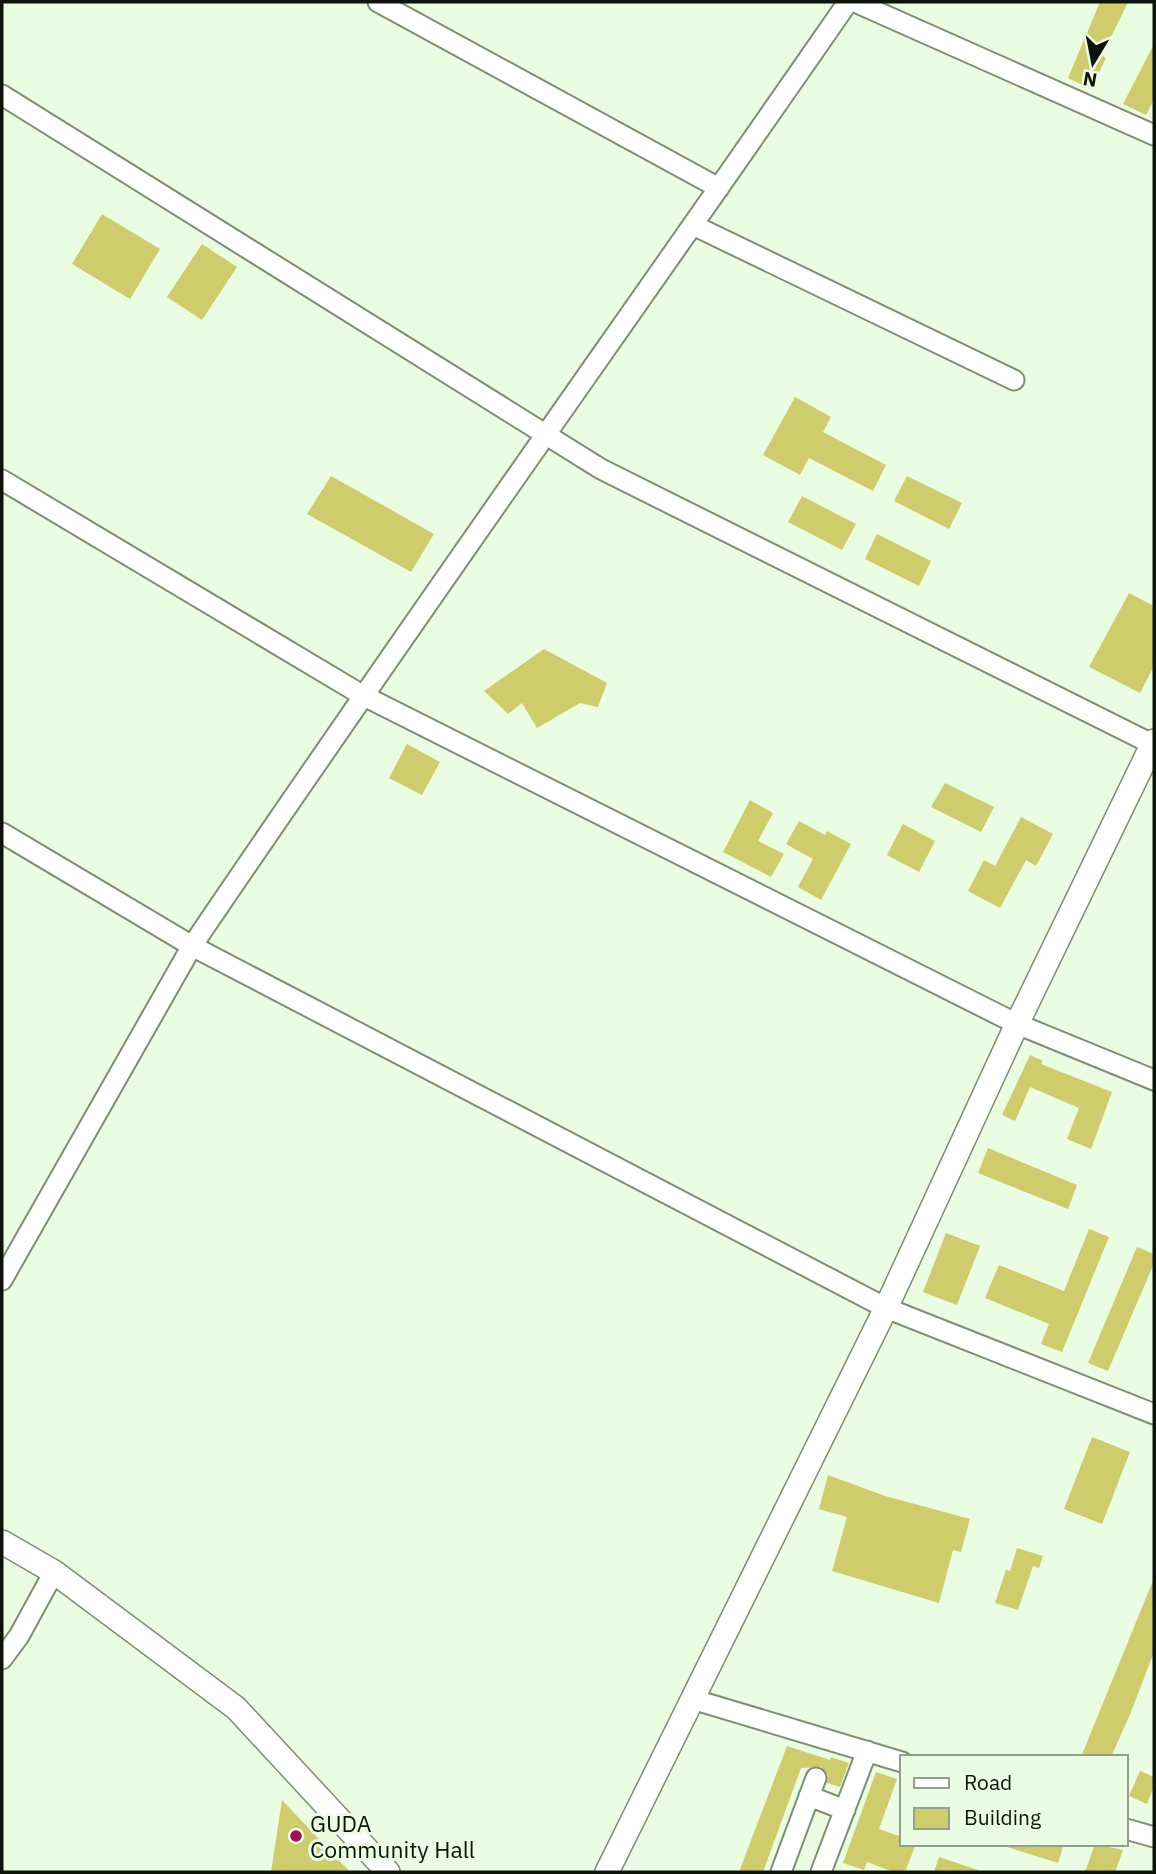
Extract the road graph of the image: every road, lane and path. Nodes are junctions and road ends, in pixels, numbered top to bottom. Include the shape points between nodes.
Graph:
1 (378, 2) edge
2 (848, 2) edge
3 (855, 2) edge
4 (2, 95) edge
5 (1154, 135) edge
6 (719, 188) junction
7 (695, 226) junction
8 (1014, 380) dead end
9 (547, 436) junction
10 (2, 480) edge
11 (362, 695) junction
12 (1154, 743) edge
13 (2, 833) edge
14 (192, 946) junction
15 (1017, 1024) junction
16 (1154, 1080) edge
17 (9, 1252) edge
18 (2, 1280) edge
19 (886, 1308) junction
20 (1154, 1414) edge
21 (2, 1542) edge
22 (54, 1572) junction
23 (2, 1659) edge
24 (692, 1699) junction
25 (867, 1751) junction
26 (900, 1761) edge
27 (816, 1778) dead end
28 (809, 1797) junction
29 (845, 1810) junction
30 (1128, 1830) edge
31 (1154, 1837) edge
32 (388, 1872) edge
33 (607, 1872) edge
34 (781, 1872) edge
35 (821, 1872) edge

1 - 6 street
2 - 6 street
3 - 5 street
4 - 9 street
6 - 7 street
7 - 8 street
7 - 9 street
9 - 11 street
9 - 12 street via 601,469
10 - 11 street
11 - 14 street
11 - 15 street
12 - 15 street
13 - 14 street
14 - 17 street
14 - 19 street
15 - 16 street
15 - 19 street
17 - 18 street
19 - 20 street
19 - 24 street
21 - 22 street
22 - 23 street
22 - 32 street via 236,1708
24 - 25 street
24 - 33 street
25 - 26 street
25 - 29 street
27 - 28 street
28 - 29 street
28 - 34 street
29 - 35 street
30 - 31 street

